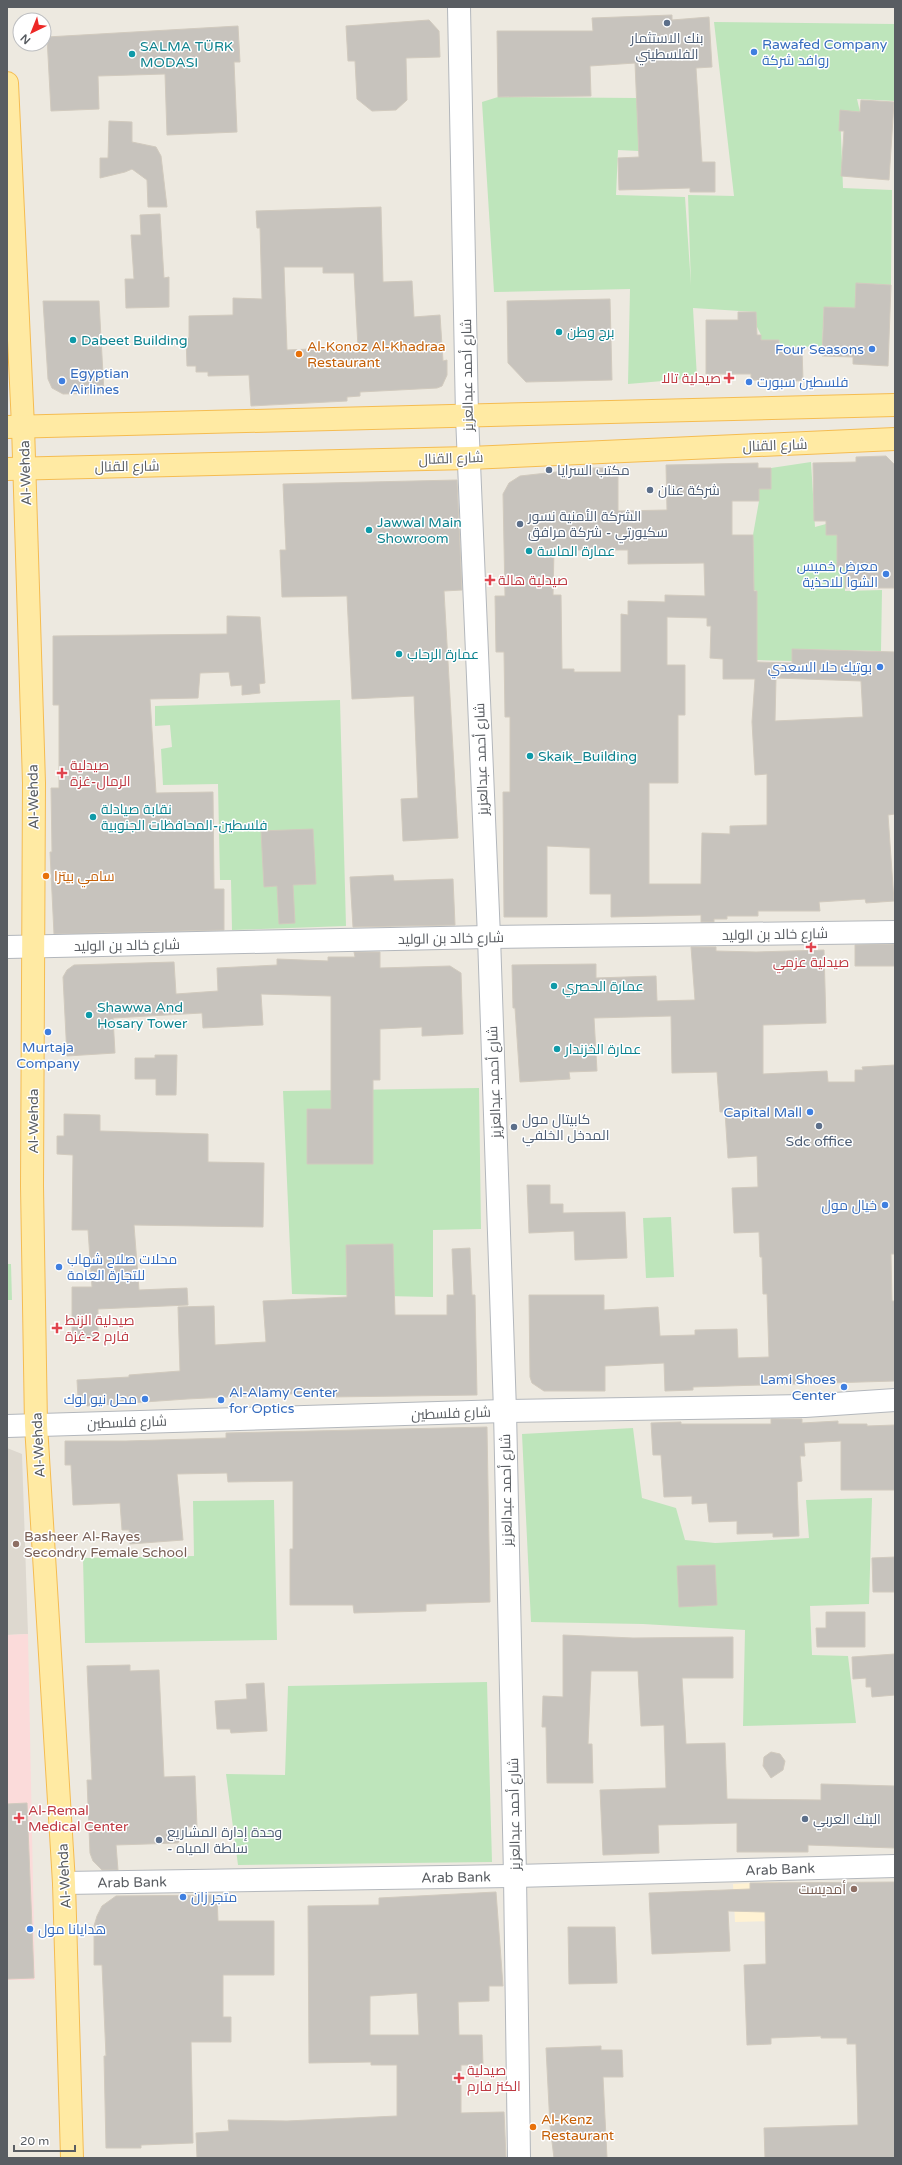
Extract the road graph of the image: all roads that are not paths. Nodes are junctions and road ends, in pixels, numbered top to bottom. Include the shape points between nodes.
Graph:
1 (459, 7) edge
2 (7, 83) edge
3 (895, 405) edge
4 (467, 416) junction
5 (15, 426) edge
6 (895, 439) edge
7 (469, 458) junction
8 (16, 469) edge
9 (895, 932) edge
10 (489, 937) junction
11 (34, 946) junction
12 (7, 947) edge
13 (895, 1400) edge
14 (505, 1411) junction
15 (7, 1426) edge
16 (36, 1426) junction
17 (895, 1866) edge
18 (515, 1876) junction
19 (64, 1883) junction
20 (72, 2158) edge
21 (519, 2158) edge

1 - 4 street, شارع أحمد عبدالعزيز
2 - 5 main road, Al-Wehda
3 - 4 main road
4 - 5 main road
4 - 7 street, شارع أحمد عبدالعزيز
5 - 8 main road, Al-Wehda
6 - 7 main road, شارع القنال
7 - 8 main road, شارع القنال
7 - 10 street, شارع أحمد عبدالعزيز
8 - 11 main road, Al-Wehda via 34,783
9 - 10 street, شارع خالد بن الوليد
10 - 11 street, شارع خالد بن الوليد
10 - 14 street, شارع أحمد عبدالعزيز
11 - 12 street, شارع خالد بن الوليد
11 - 16 main road, Al-Wehda via 32,1186
13 - 14 street, شارع فلسطين via 805,1406
14 - 16 street, شارع فلسطين
14 - 18 street, شارع أحمد عبدالعزيز
15 - 16 street, شارع فلسطين
16 - 19 main road, Al-Wehda
17 - 18 street, Arab Bank
18 - 19 street, Arab Bank
18 - 21 street, شارع أحمد عبدالعزيز
19 - 20 main road, Al-Wehda

